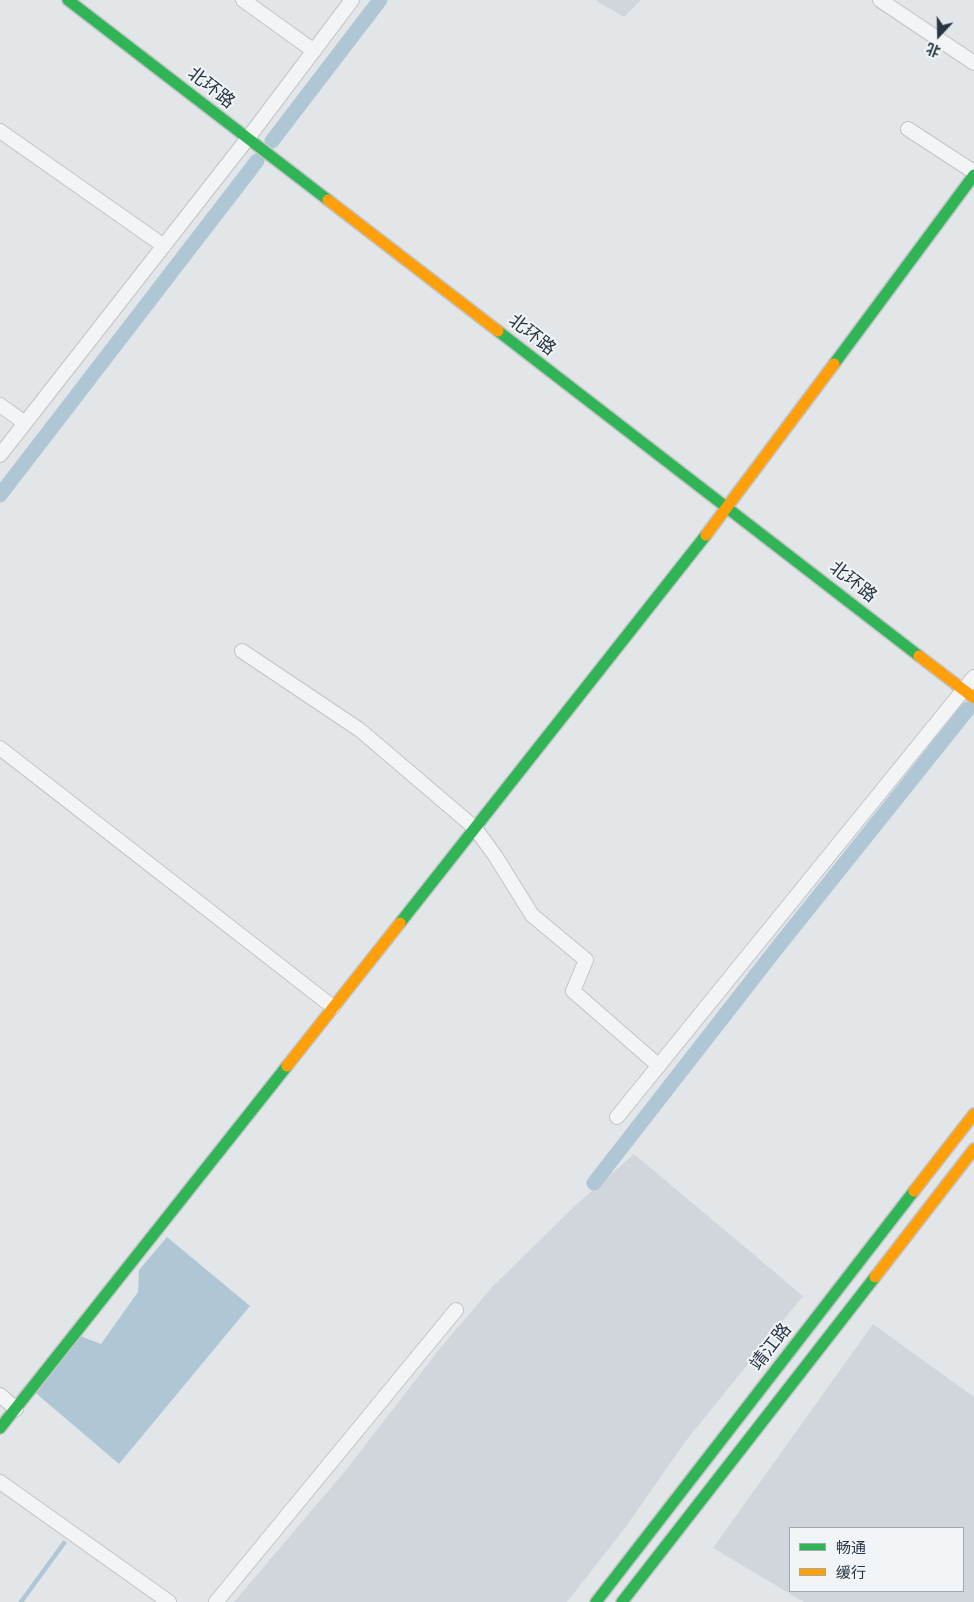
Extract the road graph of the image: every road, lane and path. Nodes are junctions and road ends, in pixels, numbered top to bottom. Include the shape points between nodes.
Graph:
1 (68, 0) edge
2 (243, 0) edge
3 (352, 0) edge
4 (880, 0) edge
5 (314, 51) junction
6 (974, 63) edge
7 (908, 129) dead end
8 (0, 132) edge
9 (248, 138) junction
10 (974, 173) edge
11 (164, 246) junction
12 (0, 405) edge
13 (25, 423) junction
14 (0, 455) edge
15 (728, 508) junction
16 (242, 651) dead end
17 (974, 677) edge
18 (969, 694) edge
19 (0, 748) edge
20 (475, 828) junction
21 (333, 1007) junction
22 (659, 1066) junction
23 (974, 1114) edge
24 (617, 1117) dead end
25 (974, 1149) edge
26 (456, 1310) dead end
27 (0, 1395) edge
28 (16, 1409) junction
29 (0, 1428) edge
30 (0, 1482) edge
31 (630, 1599) edge
32 (169, 1602) edge
33 (216, 1602) edge
34 (596, 1602) edge

1 - 9 main road, 北环路
2 - 5 street
3 - 5 street
4 - 6 street
5 - 9 street
7 - 10 street
8 - 11 street
9 - 11 street
9 - 15 main road, 北环路
10 - 15 main road
11 - 13 street
12 - 13 street
13 - 14 street
15 - 18 main road, 北环路
15 - 20 main road
16 - 20 street via 360,730
17 - 18 street
18 - 22 street
19 - 21 street
20 - 21 main road
20 - 22 street via 532,915 586,960 573,991
21 - 28 main road
22 - 24 street
23 - 34 main road, 靖江路
25 - 31 main road
26 - 33 street
27 - 28 street
28 - 29 main road
30 - 32 street

